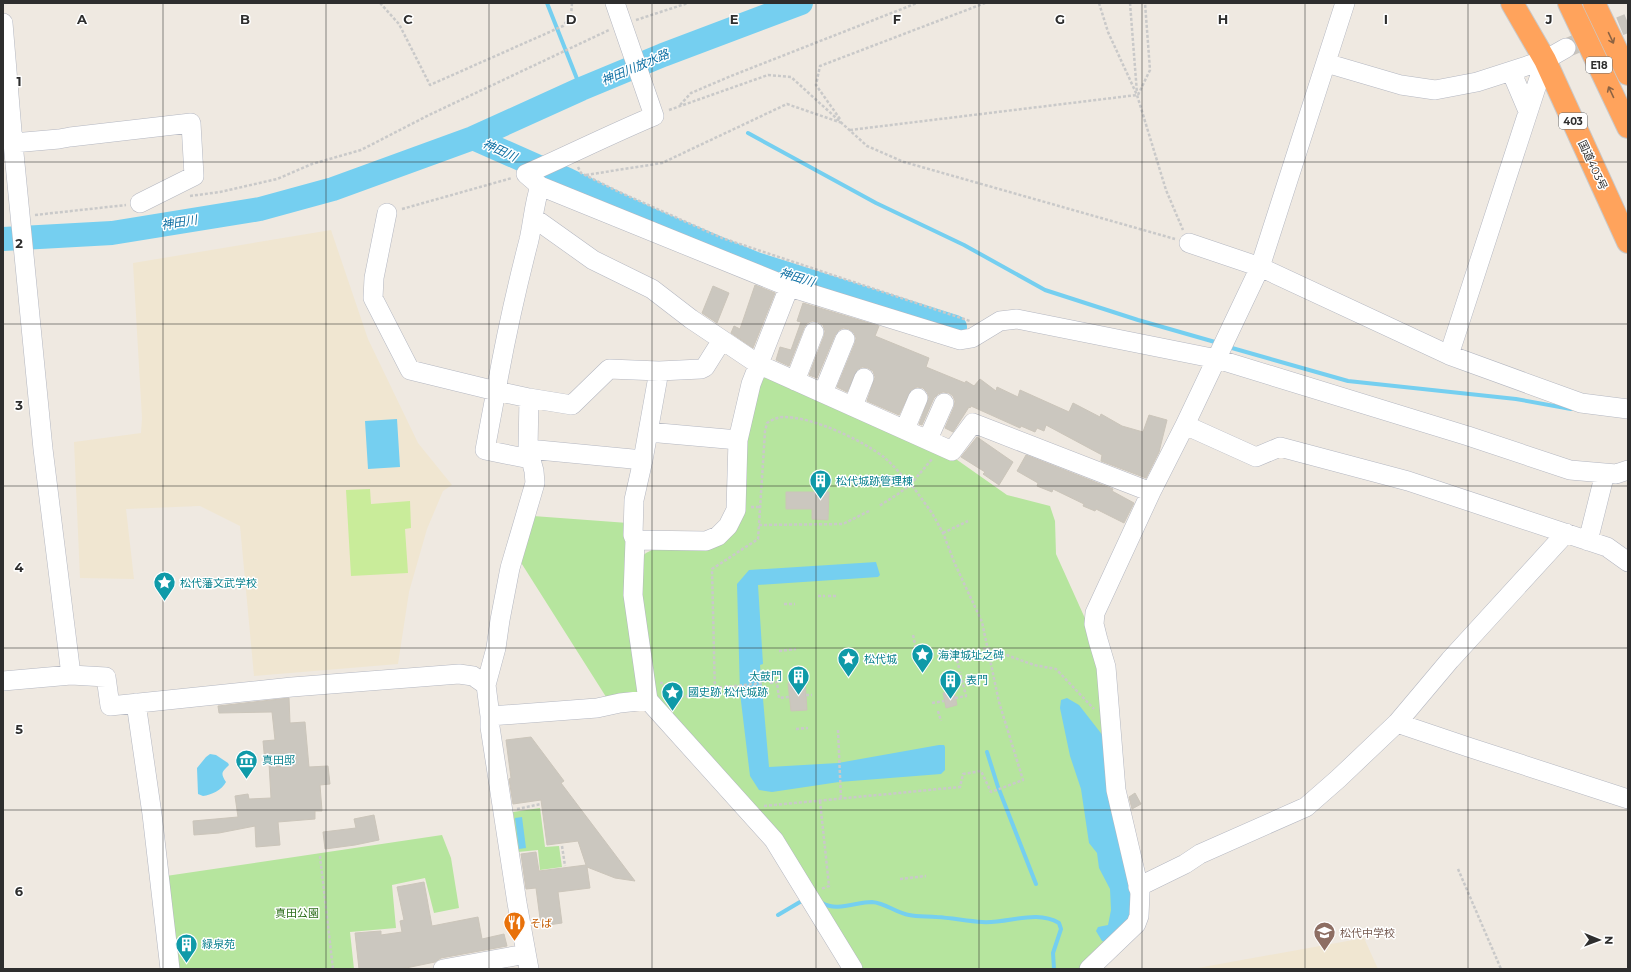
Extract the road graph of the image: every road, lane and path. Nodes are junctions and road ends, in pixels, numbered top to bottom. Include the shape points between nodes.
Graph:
1 (380, 3) edge
2 (572, 3) edge
3 (615, 3) edge
4 (688, 3) edge
5 (917, 3) edge
6 (985, 3) edge
7 (1099, 3) edge
8 (1130, 3) edge
9 (1145, 3) edge
10 (1345, 3) edge
11 (1512, 3) edge
12 (1569, 3) edge
13 (1594, 3) edge
14 (3, 23) edge
15 (623, 27) junction
16 (1566, 48) tunnel mouth
17 (1545, 60) junction
18 (1326, 63) junction
19 (1510, 71) junction
20 (1628, 74) edge
21 (1137, 95) junction
22 (679, 106) junction
23 (652, 109) junction
24 (1528, 111) junction
25 (844, 124) junction
26 (1628, 128) edge
27 (850, 130) junction
28 (13, 143) junction
29 (571, 155) junction
30 (312, 164) dead end
31 (586, 175) junction
32 (533, 180) junction
33 (140, 203) dead end
34 (387, 213) joint
35 (534, 218) junction
36 (1628, 242) edge
37 (1189, 243) junction
38 (1260, 267) junction
39 (789, 287) junction
40 (989, 328) junction
41 (814, 332) dead end
42 (845, 339) dead end
43 (722, 340) junction
44 (1449, 355) junction
45 (1217, 359) junction
46 (758, 364) junction
47 (659, 371) junction
48 (864, 378) dead end
49 (795, 381) junction
50 (496, 391) junction
51 (823, 393) junction
52 (529, 398) junction
53 (918, 398) dead end
54 (944, 403) dead end
55 (852, 406) junction
56 (1628, 409) edge
57 (1186, 425) junction
58 (905, 429) junction
59 (648, 432) junction
60 (738, 440) junction
61 (935, 443) junction
62 (529, 454) junction
63 (643, 460) junction
64 (1628, 470) edge
65 (1605, 473) junction
66 (911, 484) junction
67 (1151, 492) junction
68 (879, 506) dead end
69 (869, 511) dead end
70 (968, 521) dead end
71 (759, 525) junction
72 (943, 533) junction
73 (1566, 533) junction
74 (635, 540) junction
75 (1588, 541) junction
76 (1628, 562) edge
77 (818, 596) dead end
78 (836, 596) dead end
79 (784, 604) dead end
80 (795, 604) dead end
81 (914, 635) dead end
82 (987, 648) junction
83 (796, 649) dead end
84 (916, 649) dead end
85 (779, 651) dead end
86 (71, 675) junction
87 (3, 681) edge
88 (764, 683) dead end
89 (770, 683) dead end
90 (486, 685) junction
91 (714, 688) junction
92 (646, 692) junction
93 (806, 695) dead end
94 (812, 695) dead end
95 (789, 697) dead end
96 (955, 698) dead end
97 (944, 701) dead end
98 (136, 703) junction
99 (932, 703) dead end
100 (938, 711) dead end
101 (490, 716) junction
102 (941, 721) dead end
103 (1397, 723) junction
104 (1112, 727) junction
105 (808, 728) dead end
106 (796, 729) dead end
107 (838, 730) dead end
108 (841, 799) junction
109 (1628, 799) edge
110 (820, 801) junction
111 (541, 804) dead end
112 (503, 811) junction
113 (749, 813) junction
114 (562, 846) dead end
115 (320, 856) dead end
116 (565, 866) dead end
117 (1458, 869) dead end
118 (926, 876) dead end
119 (900, 879) dead end
120 (1138, 887) junction
121 (807, 895) junction
122 (528, 962) edge
123 (170, 969) edge
124 (333, 969) edge
125 (443, 969) edge
126 (853, 969) edge
127 (1089, 969) edge
128 (1501, 969) edge

1 - 2 path via 399,24 430,85 562,26 571,16
3 - 15 street
4 - 15 path
5 - 22 path via 725,79 691,94
6 - 25 path via 820,66 816,85
7 - 21 path via 1108,32
8 - 21 path
9 - 21 path via 1150,70
10 - 18 street
11 - 17 highway, 国道403号 / 403
26 -> 12 highway, E18
13 -> 20 highway, E18
14 - 28 street
15 - 23 street
15 - 30 path via 361,150
16 - 17 street
17 - 19 street
17 - 24 street
17 - 36 highway, 国道403号 / 403
18 - 19 street via 1401,85 1435,90 1477,82
18 - 38 street
19 - 24 street
21 - 27 path
21 - 37 path via 1166,190
22 - 23 path
22 - 25 path via 768,75 791,76
23 - 29 street
24 - 44 street
25 - 27 path
25 - 31 path via 787,104 662,163
27 - 37 path via 867,146 904,162
28 - 33 street via 60,140 191,123 194,176
28 - 86 street via 44,449
29 - 31 path via 581,173
29 - 32 street
31 - 40 path via 722,238
32 - 34 path
32 - 35 street via 536,199
32 - 39 street
34 - 50 street via 374,278 373,298 410,370
35 - 43 street via 593,260 652,289
35 - 50 street
37 - 38 street
38 - 44 street
38 - 45 street
39 - 40 street via 960,340 972,338
39 - 46 street
40 - 45 street via 1000,321 1017,319
41 - 49 street
42 - 51 street
43 - 46 street
43 - 47 street via 705,367
44 - 56 street via 1581,403
45 - 57 street
45 - 65 street via 1570,470
46 - 49 street
46 - 60 street
47 - 52 street via 609,369 572,405
47 - 59 street
48 - 55 street
49 - 51 street
50 - 52 street
50 - 62 street via 485,450
51 - 55 street
52 - 62 street
53 - 58 street
54 - 61 street
55 - 58 street
57 - 67 street
57 - 73 street via 1256,457 1280,447 1408,481
58 - 61 street
59 - 60 street
59 - 63 street
60 - 74 street via 736,510 728,526 718,536 706,541
61 - 66 path
61 - 67 street via 952,451 974,423
62 - 63 street
62 - 90 street via 535,483 510,568 496,648
63 - 74 street via 634,500
64 - 65 street via 1616,474
65 - 75 street
66 - 68 path
66 - 71 path via 886,459 863,443 829,427 795,418 775,418 767,423 765,432
66 - 72 path
67 - 104 street via 1095,613 1094,624 1106,667
69 - 71 path via 843,524
70 - 72 path
71 - 91 path via 758,539 712,569
72 - 82 path via 982,622
73 - 75 street
73 - 103 street via 1450,660
74 - 92 street via 633,595
75 - 76 street via 1607,547
77 - 78 path
79 - 80 path
81 - 84 path
82 - 96 path via 956,656 966,696
82 - 104 path via 1034,665 1056,669
82 - 108 path via 999,702 1023,780 991,792 981,771 963,774 960,787
83 - 85 path
86 - 87 street
86 - 98 street via 106,677 110,706
88 - 91 path
89 - 95 path via 777,682 778,698
90 - 98 street via 473,676 459,674
90 - 101 street
91 - 92 path via 714,695 669,697 663,683
92 - 101 street via 620,703 597,708
92 - 113 street
93 - 94 path
97 - 99 path
98 - 123 street
100 - 102 path
101 - 112 street
103 - 109 street
103 - 120 street via 1306,807 1200,854
104 - 120 street via 1116,790
105 - 106 path
107 - 108 path
108 - 110 path
110 - 113 path via 760,807
110 - 121 path via 829,886
111 - 112 path
112 - 122 street via 516,903
113 - 121 street via 774,840
114 - 116 path
115 - 124 path
117 - 128 path
118 - 119 path
120 - 127 street via 1139,916 1136,924
121 - 126 street
122 - 125 street

